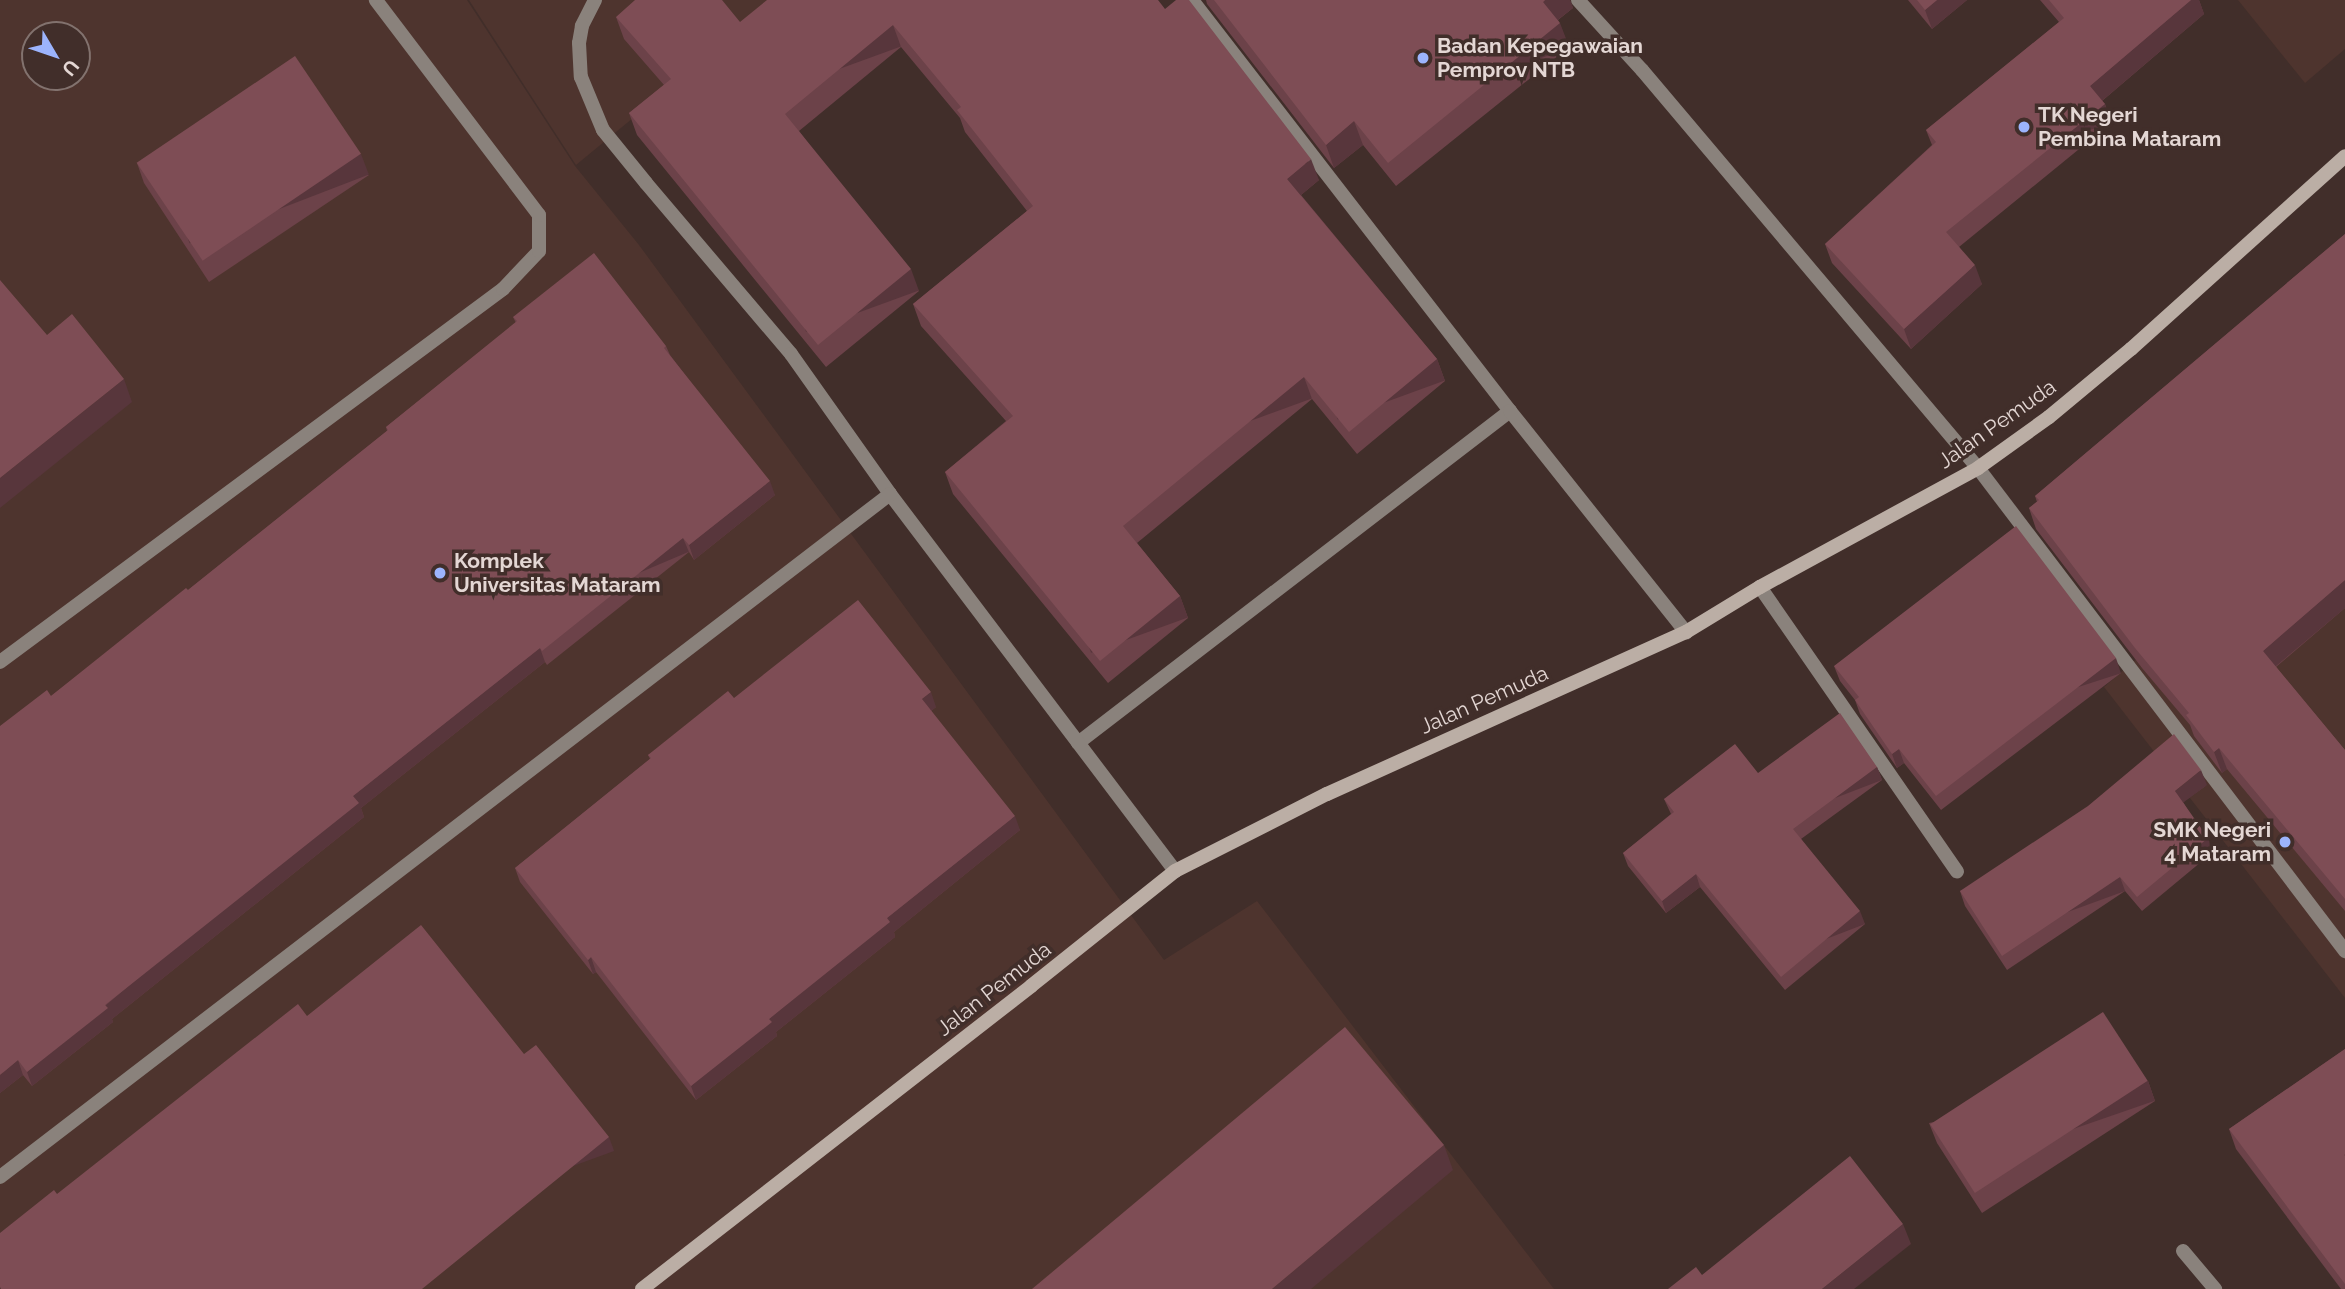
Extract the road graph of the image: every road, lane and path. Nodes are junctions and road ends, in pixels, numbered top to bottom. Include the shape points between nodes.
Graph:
1 (376, 0) edge
2 (595, 0) edge
3 (1192, 0) edge
4 (1578, 0) edge
5 (2345, 156) edge
6 (1510, 411) junction
7 (1978, 467) junction
8 (890, 495) junction
9 (1760, 587) junction
10 (1686, 632) junction
11 (0, 663) edge
12 (1078, 743) junction
13 (1175, 871) junction
14 (1957, 871) dead end
15 (2345, 951) edge
16 (0, 1177) edge
17 (2183, 1251) dead end
18 (642, 1289) edge
19 (2215, 1289) edge

1 - 11 street via 539,215 539,251 503,289
2 - 8 street via 581,35 581,77 603,130 791,354
3 - 6 street
4 - 7 street
5 - 7 street, Jalan Pemuda via 2131,349
6 - 10 street
6 - 12 street
7 - 9 street, Jalan Pemuda
7 - 15 street
8 - 12 street
8 - 16 street
9 - 10 street, Jalan Pemuda
9 - 14 street
10 - 13 street, Jalan Pemuda via 1327,794
12 - 13 street
13 - 18 street, Jalan Pemuda
17 - 19 street

